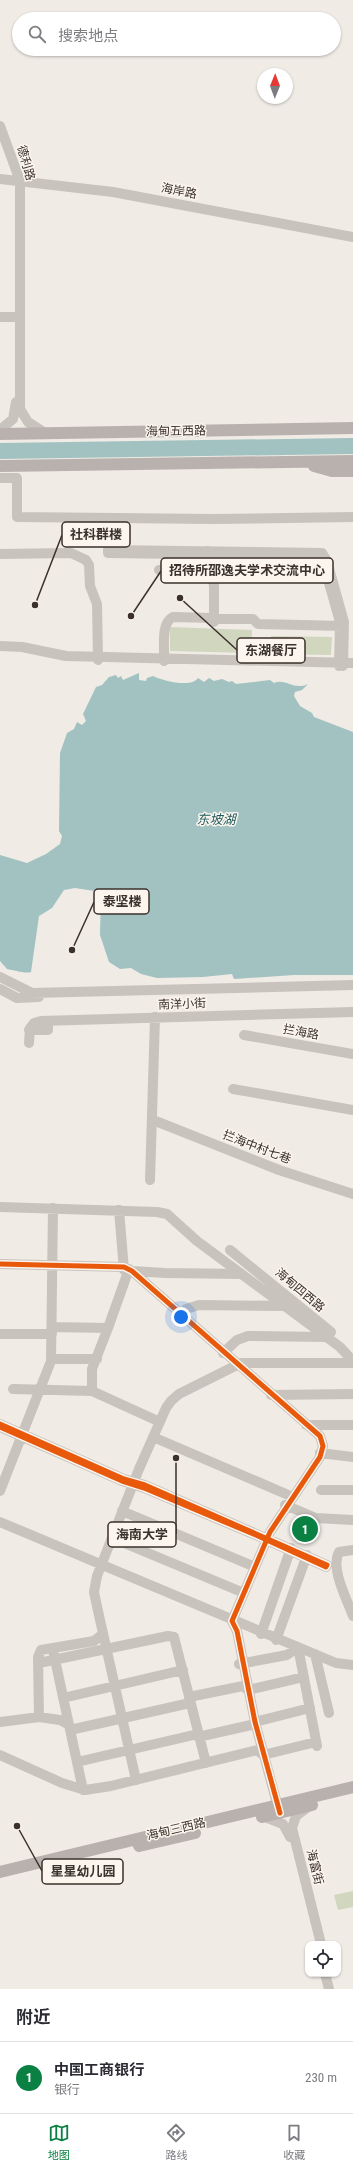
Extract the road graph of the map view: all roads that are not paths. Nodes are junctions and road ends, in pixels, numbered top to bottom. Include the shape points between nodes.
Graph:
1 (0, 126) edge
2 (0, 145) edge
3 (0, 179) edge
4 (18, 180) junction
5 (353, 237) edge
6 (0, 317) edge
7 (18, 317) junction
8 (353, 423) edge
9 (353, 428) edge
10 (285, 429) junction
11 (0, 430) edge
12 (47, 433) junction
13 (0, 434) edge
14 (353, 461) edge
15 (303, 462) junction
16 (0, 466) edge
17 (353, 471) edge
18 (0, 478) edge
19 (353, 517) edge
20 (207, 553) junction
21 (0, 555) edge
22 (159, 570) dead end
23 (210, 570) junction
24 (332, 587) junction
25 (319, 589) dead end
26 (214, 620) junction
27 (342, 628) junction
28 (0, 646) edge
29 (0, 649) edge
30 (96, 658) junction
31 (166, 660) junction
32 (345, 665) edge
33 (0, 977) edge
34 (353, 985) edge
35 (0, 989) edge
36 (353, 989) edge
37 (353, 1012) edge
38 (155, 1017) junction
39 (244, 1035) dead end
40 (29, 1043) dead end
41 (353, 1054) edge
42 (233, 1088) dead end
43 (353, 1110) edge
44 (153, 1120) junction
45 (150, 1180) dead end
46 (353, 1194) edge
47 (0, 1207) edge
48 (53, 1208) junction
49 (119, 1210) junction
50 (230, 1250) dead end
51 (0, 1264) edge
52 (52, 1267) junction
53 (0, 1268) edge
54 (127, 1269) junction
55 (242, 1274) junction
56 (287, 1306) junction
57 (180, 1315) junction
58 (108, 1328) junction
59 (52, 1331) junction
60 (0, 1334) edge
61 (326, 1336) junction
62 (353, 1350) edge
63 (224, 1352) junction
64 (51, 1359) junction
65 (97, 1359) junction
66 (353, 1362) edge
67 (238, 1364) junction
68 (13, 1389) dead end
69 (40, 1390) junction
70 (92, 1391) junction
71 (353, 1394) edge
72 (273, 1395) junction
73 (160, 1422) junction
74 (353, 1424) edge
75 (0, 1425) edge
76 (308, 1425) junction
77 (23, 1435) junction
78 (154, 1437) junction
79 (321, 1453) junction
80 (353, 1457) edge
81 (133, 1483) junction
82 (320, 1490) dead end
83 (353, 1490) edge
84 (0, 1491) edge
85 (292, 1497) junction
86 (286, 1506) junction
87 (122, 1511) junction
88 (353, 1520) edge
89 (0, 1523) edge
90 (112, 1538) junction
91 (266, 1538) junction
92 (289, 1549) junction
93 (353, 1550) edge
94 (102, 1565) junction
95 (254, 1567) junction
96 (242, 1593) junction
97 (353, 1616) edge
98 (231, 1619) junction
99 (259, 1632) junction
100 (103, 1634) junction
101 (276, 1639) junction
102 (52, 1647) junction
103 (297, 1648) junction
104 (106, 1649) junction
105 (315, 1656) junction
106 (55, 1660) junction
107 (39, 1663) junction
108 (241, 1664) junction
109 (353, 1667) edge
110 (183, 1670) junction
111 (304, 1677) junction
112 (114, 1687) junction
113 (246, 1688) junction
114 (63, 1698) junction
115 (189, 1700) junction
116 (310, 1708) junction
117 (329, 1712) dead end
118 (39, 1717) junction
119 (122, 1718) junction
120 (0, 1722) edge
121 (253, 1724) junction
122 (70, 1728) junction
123 (198, 1736) junction
124 (129, 1750) junction
125 (260, 1752) junction
126 (0, 1755) edge
127 (77, 1762) junction
128 (206, 1763) junction
129 (136, 1780) junction
130 (353, 1787) edge
131 (83, 1790) junction
132 (353, 1795) edge
133 (312, 1805) junction
134 (275, 1813) junction
135 (0, 1872) edge
136 (0, 1879) edge
137 (317, 1941) edge
138 (320, 1941) edge
139 (327, 1977) edge
140 (330, 1977) edge
141 (329, 1989) edge
142 (333, 1989) edge

1 - 4 street, 德利路
2 - 4 street, 德利路
3 - 4 street, 海岸路
4 - 5 street, 海岸路 via 113,192
4 - 7 street, 德利路
6 - 7 street
7 - 11 street, 德利路 via 16,412 11,422
7 - 12 street, 德利路 via 20,409 31,426
8 - 10 main road
9 - 10 main road, 海甸五西路
10 - 12 main road, 海甸五西路
12 - 13 main road, 海甸五西路
14 - 15 main road
15 - 16 main road
15 - 17 main road via 332,471
18 - 19 street via 17,478 17,517
20 - 20 street via 108,550 108,553
20 - 23 street
20 - 24 street via 320,553 326,558
21 - 30 street via 71,553 86,560 89,565 90,586 97,604
22 - 23 street
23 - 26 street via 214,585
24 - 25 street
24 - 27 street
26 - 27 street via 253,619 258,624
26 - 31 street via 171,623
27 - 32 street
28 - 30 street
29 - 30 street via 66,659
30 - 31 street
31 - 32 street
33 - 34 street via 32,993
35 - 36 street via 17,998
37 - 38 street, 南洋小街
38 - 40 street, 南洋小街 via 34,1023 29,1030
38 - 44 street
39 - 41 street, 拦海路
42 - 43 street
44 - 45 street
44 - 46 street, 拦海中村七巷 via 272,1167
47 - 48 street
48 - 49 street
48 - 52 street
49 - 54 street
49 - 55 street via 167,1214 197,1241
50 - 62 street, 海甸四西路
51 - 52 street
52 - 53 street
52 - 54 street
52 - 59 street
54 - 55 street via 165,1273
54 - 57 street
54 - 58 street
55 - 56 street
56 - 57 street via 199,1305 186,1309
56 - 61 street
57 - 63 street
58 - 59 street
58 - 65 street
59 - 60 street
59 - 64 street
61 - 63 street via 248,1336 236,1340
61 - 66 street via 346,1352
63 - 67 street
64 - 65 street
64 - 69 street
65 - 70 street via 92,1369
66 - 67 street
67 - 72 street
67 - 73 street via 175,1397 168,1404
68 - 69 street
69 - 70 street
69 - 77 street
70 - 73 street
71 - 72 street
72 - 76 street
73 - 78 street
74 - 76 street
75 - 77 street
76 - 79 street via 318,1437
77 - 81 street
77 - 84 street
78 - 81 street
78 - 85 street
79 - 80 street
79 - 85 street
81 - 87 street
81 - 91 street
82 - 83 street
85 - 86 street
86 - 88 street via 316,1518
86 - 91 street
87 - 90 street
87 - 95 street
89 - 94 street
90 - 94 street
90 - 96 street
91 - 92 street
91 - 95 street
92 - 99 street
92 - 101 street via 306,1556
93 - 97 street via 339,1552 336,1563 341,1586
94 - 98 street
94 - 100 street via 94,1592
95 - 96 street
96 - 98 street
98 - 99 street
98 - 108 street
99 - 101 street
100 - 102 street via 94,1641
100 - 104 street
101 - 103 street
102 - 106 street
102 - 107 street via 42,1650 39,1654
103 - 105 street
103 - 108 street via 285,1656
103 - 111 street
104 - 106 street
104 - 110 street via 172,1636 176,1640
104 - 112 street
105 - 109 street via 335,1666
105 - 117 street
106 - 107 street
106 - 114 street
107 - 118 street
108 - 113 street
110 - 112 street
110 - 115 street
111 - 113 street
111 - 116 street
112 - 114 street
112 - 119 street
113 - 115 street
113 - 121 street
114 - 122 street
115 - 119 street
115 - 123 street
116 - 121 street
116 - 125 street via 317,1744
118 - 120 street
118 - 122 street via 60,1720
119 - 122 street
119 - 124 street
121 - 123 street
121 - 125 street
122 - 127 street
123 - 124 street
123 - 128 street
124 - 127 street
124 - 129 street
125 - 128 street
125 - 134 street
126 - 131 street via 62,1784
127 - 131 street
128 - 129 street
129 - 131 street
130 - 134 main road, 海甸三西路
132 - 133 main road, 海甸三西路
133 - 134 main road, 海甸三西路
133 - 138 street, 海富街 via 296,1816 292,1828
134 - 135 main road, 海甸三西路
134 - 136 main road, 海甸三西路
134 - 137 street, 海富街 via 286,1827 291,1840
139 - 141 street
140 - 142 street

